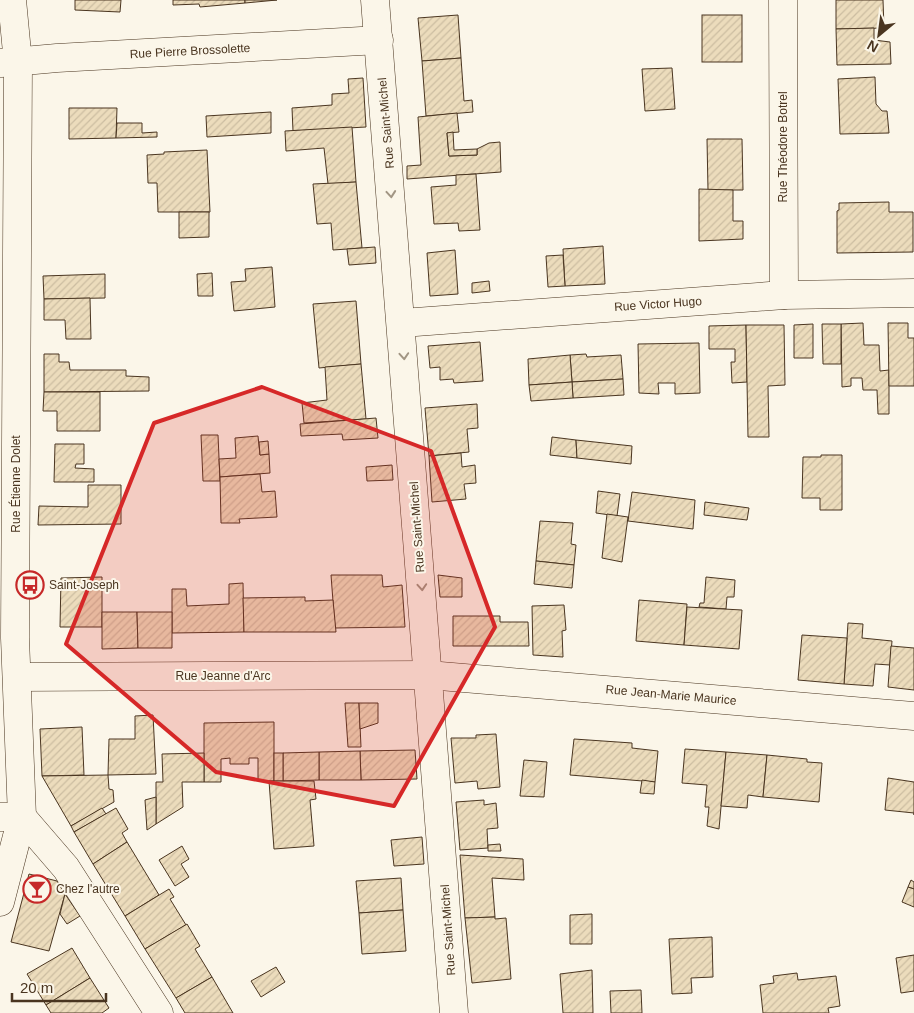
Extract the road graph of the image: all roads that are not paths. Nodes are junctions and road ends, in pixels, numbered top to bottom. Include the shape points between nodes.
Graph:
1 (12, 0) edge
2 (375, 0) edge
3 (783, 0) edge
4 (379, 40) junction
5 (9, 63) edge
6 (914, 294) edge
7 (784, 295) junction
8 (402, 323) junction
9 (8, 349) edge
10 (428, 675) junction
11 (17, 677) junction
12 (914, 716) edge
13 (11, 817) edge
14 (0, 902) edge
15 (159, 1013) edge
16 (454, 1013) edge

1 - 5 street, Rue Étienne Dolet
2 - 4 street, Rue Saint-Michel
3 - 7 street, Rue Théodore Botrel
4 - 5 street, Rue Pierre Brossolette
4 -> 8 street, Rue Saint-Michel
5 - 9 street, Rue Étienne Dolet
6 - 7 street, Rue Victor Hugo
7 - 8 street, Rue Victor Hugo
8 -> 10 street, Rue Saint-Michel
9 - 11 street, Rue Étienne Dolet
10 - 11 street, Rue Jeanne d'Arc
10 - 12 street, Rue Jean-Marie Maurice
10 - 16 street, Rue Saint-Michel
11 - 13 street, Rue Étienne Dolet
13 - 14 street, Rue Étienne Dolet
13 - 15 street via 66,868

